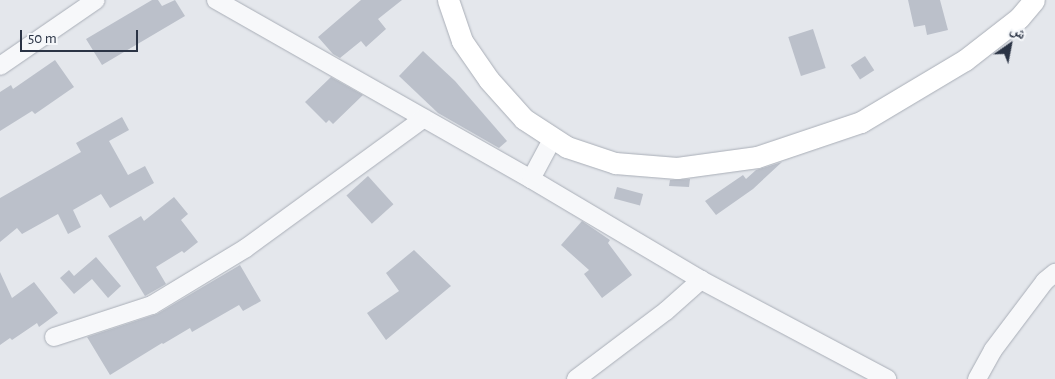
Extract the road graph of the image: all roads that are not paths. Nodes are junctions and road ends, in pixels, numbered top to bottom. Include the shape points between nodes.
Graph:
1 (96, 0) edge
2 (216, 0) edge
3 (448, 0) edge
4 (1034, 0) edge
5 (0, 66) edge
6 (424, 118) junction
7 (553, 138) junction
8 (531, 179) junction
9 (1055, 273) edge
10 (701, 280) junction
11 (54, 337) dead end
12 (576, 379) edge
13 (887, 379) edge
14 (977, 379) edge

1 - 5 street
2 - 6 street
3 - 7 main road via 462,41 489,80 524,119
4 - 7 main road via 1019,18 965,60 861,122 757,157 677,168 614,163 567,147
6 - 8 street
6 - 11 street via 246,248 152,305
7 - 8 street
8 - 10 street
9 - 14 street via 1045,281 993,350
10 - 12 street via 666,311
10 - 13 street

